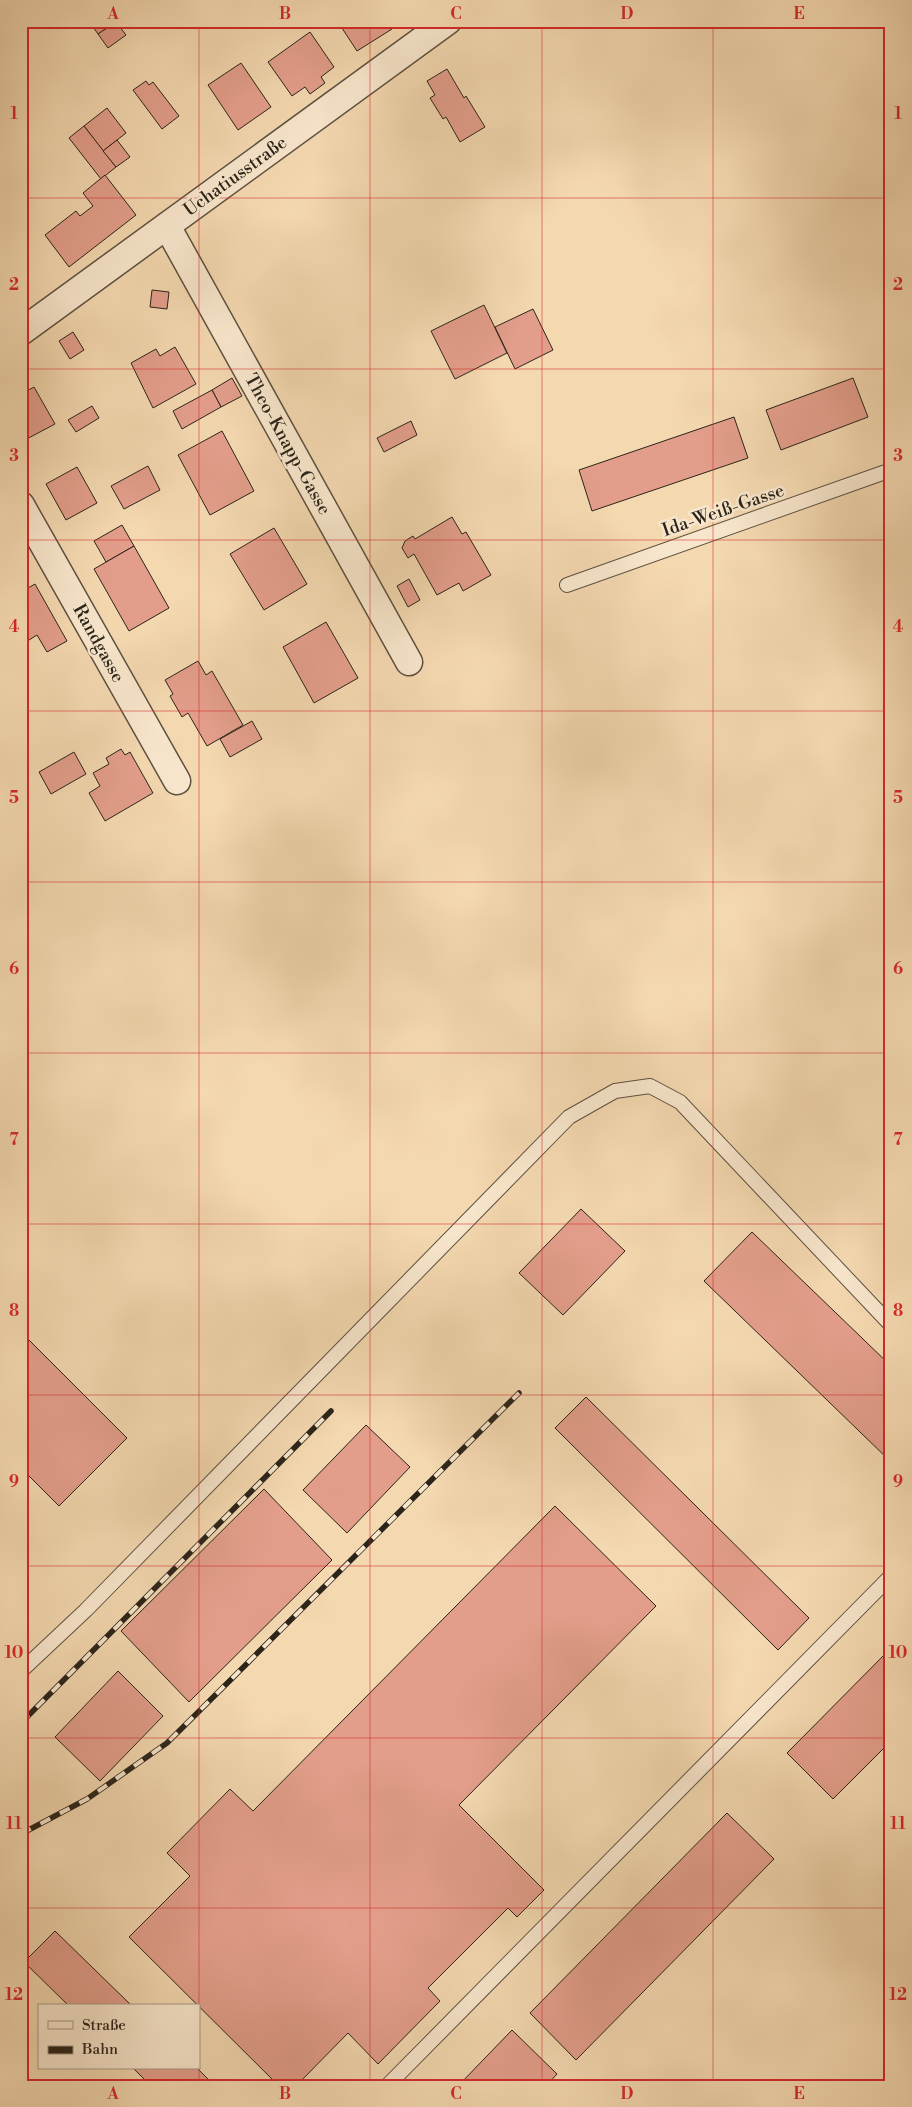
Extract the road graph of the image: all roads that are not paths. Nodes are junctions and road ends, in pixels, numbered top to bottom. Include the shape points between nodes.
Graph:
1 (448, 21) edge
2 (167, 226) junction
3 (21, 332) edge
4 (891, 470) edge
5 (21, 505) edge
6 (567, 585) dead end
7 (409, 662) dead end
8 (177, 781) dead end
9 (891, 1325) edge
10 (891, 1576) edge
11 (21, 1671) edge
12 (387, 2086) edge

1 - 2 street, Uchatiusstraße
2 - 3 street, Uchatiusstraße
2 - 7 street, Theo-Knapp-Gasse
4 - 6 lane, Ida-Weiß-Gasse
5 - 8 street, Randgasse
9 - 11 lane via 680,1102 650,1086 615,1091 569,1117 86,1610
10 - 12 lane

